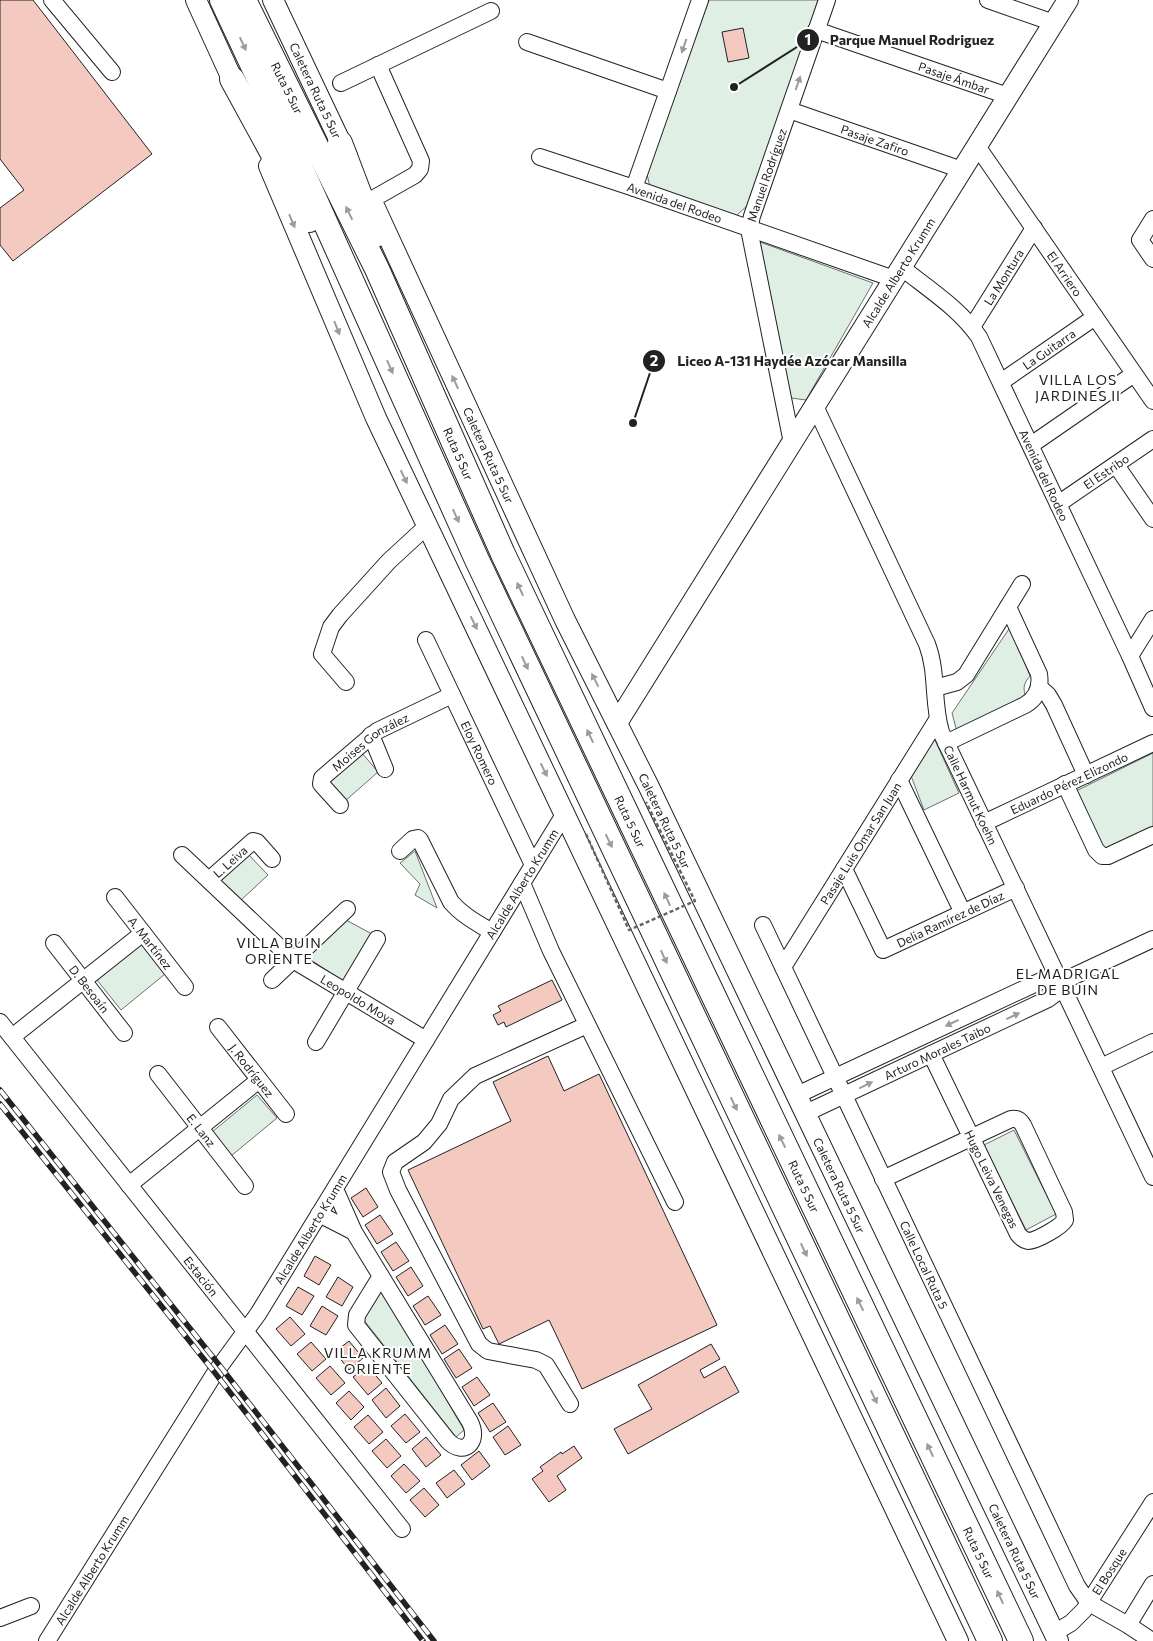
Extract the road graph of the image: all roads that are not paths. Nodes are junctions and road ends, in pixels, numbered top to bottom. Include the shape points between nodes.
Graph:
1 (52, 0) edge
2 (196, 0) edge
3 (222, 0) edge
4 (244, 0) edge
5 (273, 0) edge
6 (700, 0) edge
7 (827, 0) edge
8 (988, 0) edge
9 (1068, 0) edge
10 (491, 11) dead end
11 (1054, 23) junction
12 (816, 30) junction
13 (527, 42) dead end
14 (378, 65) junction
15 (112, 72) dead end
16 (232, 79) junction
17 (341, 83) dead end
18 (668, 91) junction
19 (1008, 96) junction
20 (789, 110) junction
21 (340, 143) junction
22 (977, 146) junction
23 (540, 157) dead end
24 (962, 170) junction
25 (634, 188) junction
26 (371, 200) junction
27 (1153, 219) edge
28 (1034, 228) junction
29 (749, 229) junction
30 (1153, 259) edge
31 (898, 273) junction
32 (1095, 317) junction
33 (370, 323) junction
34 (972, 327) junction
35 (1134, 374) junction
36 (1001, 382) junction
37 (1153, 401) edge
38 (815, 406) junction
39 (442, 417) junction
40 (1153, 439) edge
41 (792, 443) junction
42 (1031, 445) junction
43 (1116, 465) junction
44 (1058, 504) junction
45 (1153, 519) edge
46 (427, 526) junction
47 (1022, 584) dead end
48 (1008, 607) junction
49 (1153, 619) edge
50 (426, 640) dead end
51 (1130, 656) junction
52 (346, 682) dead end
53 (1039, 687) junction
54 (935, 688) junction
55 (452, 695) junction
56 (1153, 708) edge
57 (937, 720) junction
58 (617, 723) junction
59 (372, 735) junction
60 (946, 743) junction
61 (1153, 743) edge
62 (385, 769) dead end
63 (1086, 775) junction
64 (899, 780) junction
65 (1065, 784) junction
66 (340, 805) dead end
67 (565, 813) junction
68 (984, 823) junction
69 (1153, 835) edge
70 (400, 851) dead end
71 (182, 855) dead end
72 (272, 859) dead end
73 (533, 865) junction
74 (844, 868) junction
75 (209, 880) junction
76 (522, 883) junction
77 (1016, 888) junction
78 (115, 897) dead end
79 (347, 910) dead end
80 (963, 913) junction
81 (763, 925) dead end
82 (492, 932) junction
83 (143, 933) junction
84 (1153, 939) edge
85 (377, 940) dead end
86 (54, 943) dead end
87 (293, 960) junction
88 (783, 967) junction
89 (83, 980) junction
90 (272, 980) dead end
91 (1061, 982) junction
92 (185, 987) dead end
93 (346, 992) junction
94 (0, 1022) edge
95 (587, 1025) junction
96 (218, 1027) dead end
97 (124, 1033) dead end
98 (12, 1037) junction
99 (426, 1040) junction
100 (316, 1042) dead end
101 (1153, 1042) edge
102 (932, 1054) junction
103 (1101, 1067) junction
104 (158, 1074) dead end
105 (835, 1078) junction
106 (259, 1080) junction
107 (797, 1095) junction
108 (844, 1096) junction
109 (286, 1114) dead end
110 (806, 1114) junction
111 (200, 1128) junction
112 (972, 1138) junction
113 (1153, 1177) edge
114 (883, 1179) junction
115 (129, 1185) junction
116 (245, 1186) dead end
117 (335, 1189) junction
118 (675, 1202) dead end
119 (319, 1214) junction
120 (354, 1232) junction
121 (381, 1276) junction
122 (245, 1331) junction
123 (570, 1404) dead end
124 (1153, 1502) edge
125 (402, 1529) dead end
126 (1153, 1584) edge
127 (1089, 1603) junction
128 (31, 1606) dead end
129 (0, 1618) edge
130 (1128, 1625) junction
131 (1056, 1637) edge
132 (47, 1641) edge
133 (958, 1641) edge
134 (990, 1641) edge
135 (1021, 1641) edge
136 (1152, 1641) edge

1 - 15 street
2 - 16 main road
3 -> 33 highway, Ruta 5 Sur
39 -> 4 highway, Ruta 5 Sur via 376,269
5 - 21 main road, Caletera Ruta 5 Sur
6 -> 18 street
7 - 12 street, Manuel Rodríguez
8 - 11 street
9 - 11 main road, Alcalde Alberto Krumm
10 - 14 street
11 - 19 main road, Alcalde Alberto Krumm
12 - 19 street, Pasaje Ámbar
20 -> 12 street, Manuel Rodríguez
13 - 18 street
14 - 17 street
14 - 26 street via 420,161 420,169
16 - 33 highway
16 -> 46 main road via 357,377
18 - 25 street
19 - 22 main road, Alcalde Alberto Krumm
20 - 24 street, Pasaje Zafiro
20 - 29 street, Manuel Rodríguez
21 - 26 main road, Caletera Ruta 5 Sur
21 - 39 highway
22 - 24 main road, Alcalde Alberto Krumm
22 - 28 street, El Arriero
23 - 25 street, Avenida del Rodeo
24 - 31 main road, Alcalde Alberto Krumm
25 - 29 street, Avenida del Rodeo
58 -> 26 main road, Caletera Ruta 5 Sur via 533,553
27 - 30 street via 1140,240
28 - 32 street, El Arriero
28 - 34 street, La Montura
29 - 31 street, Avenida del Rodeo
29 - 41 street, Manuel Rodríguez
31 - 34 street, Avenida del Rodeo via 957,312
31 - 38 main road, Alcalde Alberto Krumm
32 - 35 street, El Arriero
32 - 36 street, La Guitarra
33 -> 134 highway, Ruta 5 Sur via 481,569
34 - 36 street, Avenida del Rodeo
35 - 37 street, El Arriero
35 - 42 street
36 - 42 street, Avenida del Rodeo
38 - 41 main road, Alcalde Alberto Krumm
38 - 54 street, Calle Harmut Koehn via 927,644 933,662
135 -> 39 highway, Ruta 5 Sur via 511,572
40 - 43 street, El Estribo
41 - 58 main road, Alcalde Alberto Krumm
42 - 44 street, Avenida del Rodeo
43 - 44 street, El Estribo
43 - 45 street
44 - 51 street, Avenida del Rodeo
46 - 52 street via 389,561 331,627 322,654
46 -> 67 main road
47 - 48 street
48 - 53 street via 1037,669
48 - 54 street via 966,674 957,682
49 - 51 street
50 - 55 street, Eloy Romero
51 - 56 street, Avenida del Rodeo
53 - 60 street via 1025,705
53 - 63 street via 1054,705
54 - 57 street, Calle Harmut Koehn
55 - 59 street, Moises González
55 - 73 street, Eloy Romero
57 - 60 street, Calle Harmut Koehn
57 - 64 street, Pasaje Luis Omar San Juan
58 - 107 main road, Caletera Ruta 5 Sur
59 - 62 street
59 - 66 street, Moises González via 321,780
60 - 68 street, Calle Harmut Koehn
61 - 63 street, Eduardo Pérez Elizondo
63 - 65 street, Eduardo Pérez Elizondo
64 - 74 street, Pasaje Luis Omar San Juan
64 - 80 street
65 - 68 street, Eduardo Pérez Elizondo
65 - 69 street via 1096,850 1102,856
67 - 73 street, Alcalde Alberto Krumm
67 - 133 main road
68 - 77 street, Calle Harmut Koehn
70 - 82 street via 418,838 451,902 467,917
71 - 75 street, Leopoldo Moya
72 - 75 street, L. Leiva via 253,841
73 - 76 street, Alcalde Alberto Krumm
74 - 80 street, Delia Ramírez de Díaz via 883,950
74 - 88 street, Pasaje Luis Omar San Juan
75 - 87 street, Leopoldo Moya
76 - 82 street, Alcalde Alberto Krumm
76 - 95 street via 550,952
77 - 80 street, Delia Ramírez de Díaz
77 - 91 street, Calle Harmut Koehn
78 - 83 street, A. Martínez
79 - 87 street
81 - 88 street, Calle Local Ruta 5
82 - 99 street, Alcalde Alberto Krumm
83 - 89 street
83 - 92 street, A. Martínez
84 - 91 street, Arturo Morales Taibo
85 - 93 street
86 - 89 street, D. Besoaín
87 - 90 street
87 - 93 street, Leopoldo Moya
88 - 105 street, Calle Local Ruta 5
89 - 97 street, D. Besoaín
89 - 98 street
102 -> 91 street, Arturo Morales Taibo via 1048,999 1056,993
91 - 103 street, Calle Harmut Koehn
91 -> 105 street, Arturo Morales Taibo via 1043,980
93 - 99 street, Leopoldo Moya
93 - 100 street
94 - 98 street, Estación
95 - 118 street
95 - 123 street via 476,1076 451,1099 439,1124 424,1142 395,1162 391,1172 479,1344 488,1351 536,1360 546,1365
96 - 106 street, J. Rodríguez
98 - 115 street, Estación
99 - 117 street, Alcalde Alberto Krumm
101 - 103 street
108 -> 102 street, Arturo Morales Taibo
102 - 112 street, Hugo Leiva Venegas
103 - 113 street, Calle Harmut Koehn
104 - 111 street, E. Lanz
105 - 107 street, Arturo Morales Taibo
105 - 108 street, Calle Local Ruta 5
106 - 109 street, J. Rodríguez
106 - 111 street
107 - 110 main road, Caletera Ruta 5 Sur
108 - 110 street, Arturo Morales Taibo
108 - 114 street, Calle Local Ruta 5
110 - 131 main road, Caletera Ruta 5 Sur
111 - 115 street
111 - 116 street, E. Lanz
112 - 112 street, Hugo Leiva Venegas via 1011,1119 1023,1125 1065,1216 1060,1227 1031,1240 1023,1240
112 - 114 street
114 - 127 street, Calle Local Ruta 5 via 1077,1586
115 - 122 street, Estación
117 - 119 street, Alcalde Alberto Krumm
117 - 120 street
119 - 120 street
119 - 122 street, Alcalde Alberto Krumm
120 - 121 street
121 - 121 street via 473,1428 474,1437 469,1445 456,1447 448,1441 356,1325 357,1315
122 - 125 street, Estación
122 - 132 street, Alcalde Alberto Krumm via 214,1373
124 - 127 street, El Bosque
126 - 130 street
127 - 130 street
127 - 131 street, El Bosque
128 - 129 street
130 - 136 street

